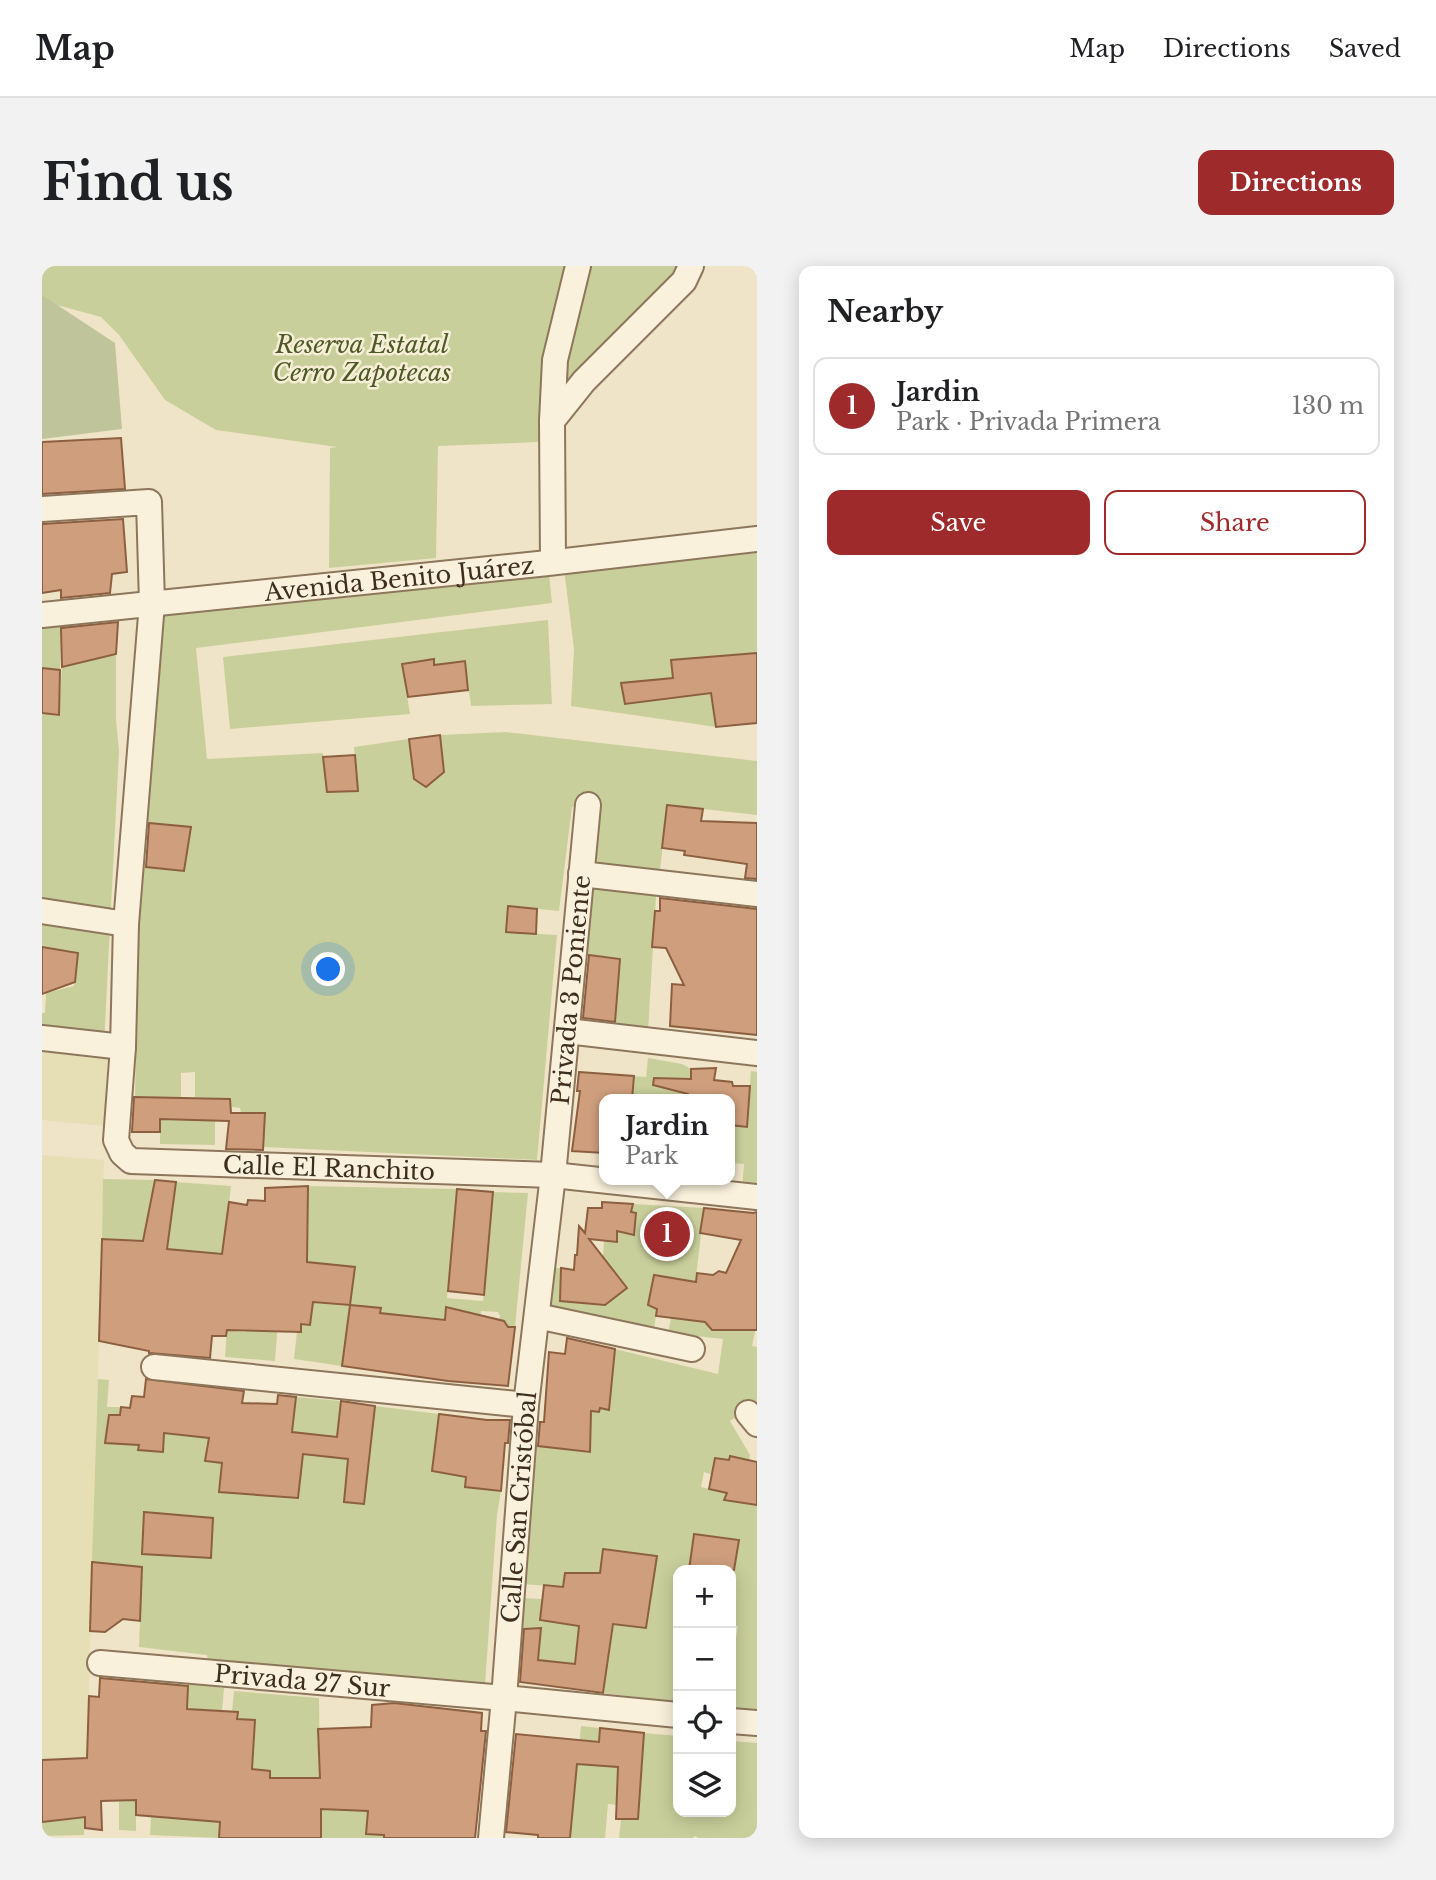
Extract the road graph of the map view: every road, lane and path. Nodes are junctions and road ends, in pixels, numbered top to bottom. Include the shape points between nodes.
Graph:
1 (578, 266) edge
2 (691, 266) edge
3 (552, 421) junction
4 (42, 509) edge
5 (757, 539) edge
6 (553, 562) junction
7 (152, 603) junction
8 (42, 615) edge
9 (588, 805) dead end
10 (582, 874) junction
11 (757, 894) edge
12 (42, 911) edge
13 (126, 923) junction
14 (567, 1031) junction
15 (42, 1038) edge
16 (123, 1047) junction
17 (757, 1053) edge
18 (553, 1175) junction
19 (599, 1180) edge
20 (642, 1185) edge
21 (757, 1198) edge
22 (537, 1316) junction
23 (692, 1349) dead end
24 (154, 1367) dead end
25 (526, 1405) junction
26 (100, 1663) dead end
27 (504, 1698) junction
28 (673, 1715) edge
29 (736, 1721) edge
30 (757, 1723) edge
31 (491, 1838) edge

1 - 3 street via 555,360
2 - 3 street via 684,281 584,381
3 - 6 street
4 - 7 street via 149,502
5 - 6 street, Avenida Benito Juárez
6 - 7 street, Avenida Benito Juárez
7 - 8 street, Avenida Benito Juárez
7 - 13 street
9 - 10 street, Privada 3 Poniente
10 - 11 street
10 - 14 street, Privada 3 Poniente
12 - 13 street
13 - 16 street
14 - 17 street
14 - 18 street, Privada 3 Poniente
15 - 16 street
16 - 18 street, Calle El Ranchito via 116,1139 131,1161
18 - 19 street
18 - 22 street, Calle San Cristóbal
20 - 21 street
22 - 23 street
22 - 25 street, Calle San Cristóbal
24 - 25 street
25 - 27 street, Calle San Cristóbal
26 - 27 street, Privada 27 Sur
27 - 28 street, Privada 27 Sur
27 - 31 street, Calle San Cristóbal
29 - 30 street

